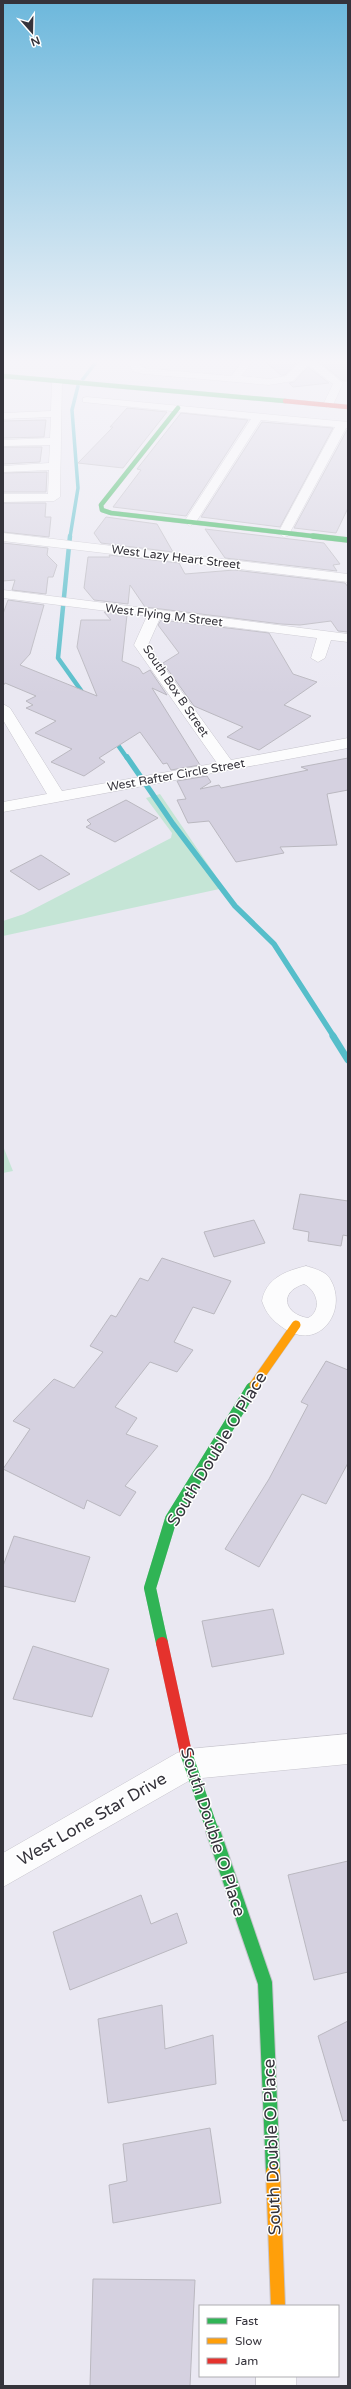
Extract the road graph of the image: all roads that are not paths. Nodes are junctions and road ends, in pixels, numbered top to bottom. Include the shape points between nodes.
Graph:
1 (55, 472) edge
2 (127, 472) edge
3 (222, 472) edge
4 (318, 472) edge
5 (3, 498) edge
6 (190, 522) junction
7 (284, 533) junction
8 (3, 537) edge
9 (348, 540) edge
10 (348, 578) edge
11 (3, 594) edge
12 (155, 613) junction
13 (325, 636) junction
14 (348, 638) edge
15 (318, 658) dead end
16 (3, 708) edge
17 (348, 743) edge
18 (226, 766) junction
19 (57, 797) junction
20 (3, 807) edge
21 (296, 1325) dead end
22 (348, 1749) edge
23 (188, 1764) junction
24 (3, 1871) edge
25 (278, 2305) edge

1 - 5 street via 54,497
2 - 6 street via 101,505 102,510
3 - 6 street
4 - 7 street
6 - 7 street
7 - 9 street
8 - 10 street, West Lazy Heart Street
11 - 12 street, West Flying M Street
12 - 13 street, West Flying M Street
12 - 18 street, South Box B Street via 142,645
13 - 14 street, West Flying M Street
13 - 15 street
16 - 19 street
17 - 18 street, West Rafter Circle Street
18 - 19 street, West Rafter Circle Street
19 - 20 street, West Rafter Circle Street
21 - 23 street, South Double O Place via 248,1394 171,1519 150,1588
22 - 23 street, West Lone Star Drive
23 - 24 street, West Lone Star Drive
23 - 25 street, South Double O Place via 265,1983

